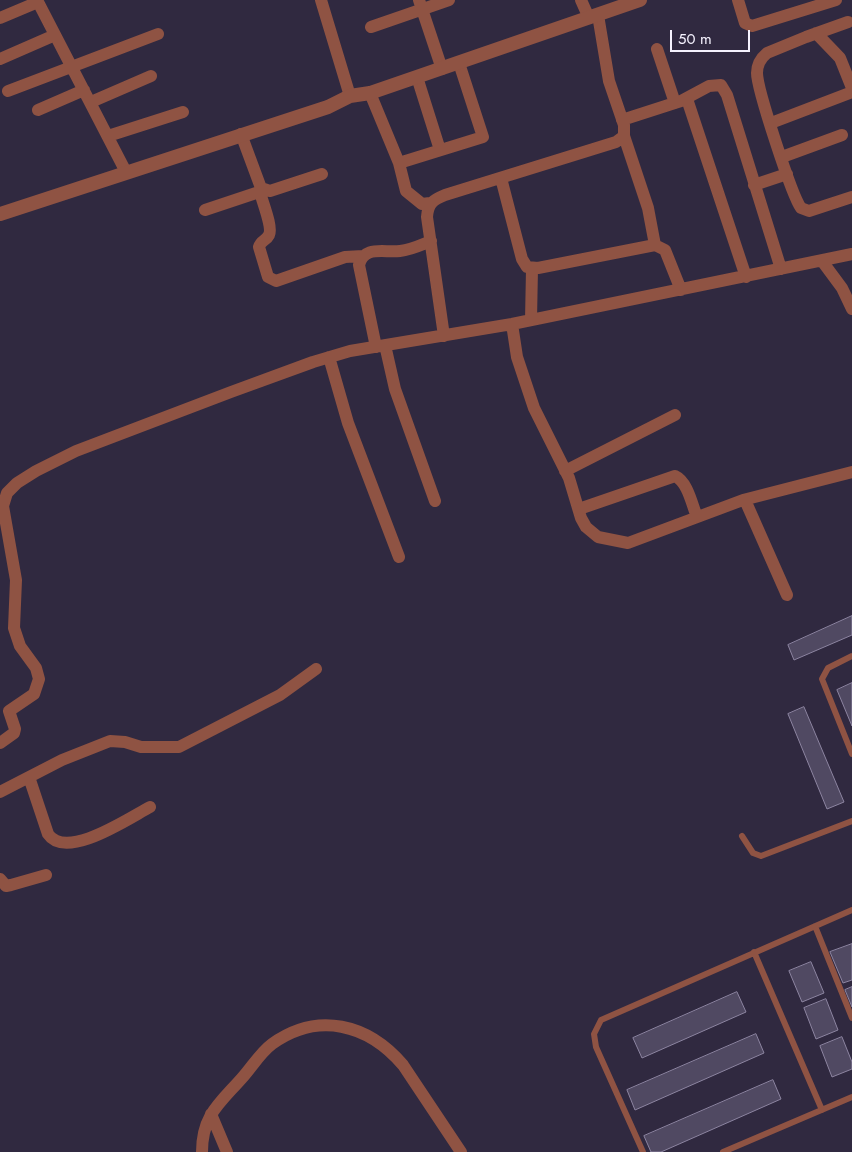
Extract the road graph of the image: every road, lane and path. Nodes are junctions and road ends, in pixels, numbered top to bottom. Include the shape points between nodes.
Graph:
1 (322, 0) edge
2 (449, 0) edge
3 (581, 0) edge
4 (640, 0) edge
5 (738, 0) edge
6 (836, 0) edge
7 (37, 1) edge
8 (421, 5) edge
9 (593, 17) junction
10 (0, 18) edge
11 (848, 22) dead end
12 (371, 27) dead end
13 (816, 33) junction
14 (158, 34) dead end
15 (55, 35) junction
16 (657, 49) dead end
17 (0, 59) edge
18 (459, 63) junction
19 (72, 68) junction
20 (442, 69) junction
21 (151, 76) dead end
22 (417, 77) junction
23 (852, 88) edge
24 (84, 90) junction
25 (8, 91) dead end
26 (852, 92) edge
27 (370, 93) junction
28 (350, 96) junction
29 (681, 101) junction
30 (91, 102) junction
31 (38, 110) dead end
32 (183, 112) dead end
33 (622, 120) junction
34 (771, 123) junction
35 (241, 134) junction
36 (842, 135) dead end
37 (108, 136) junction
38 (624, 136) junction
39 (440, 150) junction
40 (782, 157) junction
41 (399, 164) junction
42 (126, 172) junction
43 (322, 174) dead end
44 (787, 174) junction
45 (501, 178) junction
46 (754, 185) junction
47 (262, 191) junction
48 (852, 198) edge
49 (430, 203) junction
50 (205, 210) dead end
51 (0, 214) edge
52 (430, 241) junction
53 (655, 245) junction
54 (852, 254) edge
55 (363, 256) junction
56 (822, 261) junction
57 (532, 269) junction
58 (781, 269) junction
59 (746, 277) junction
60 (681, 290) junction
61 (852, 307) edge
62 (531, 320) junction
63 (512, 324) junction
64 (444, 336) junction
65 (381, 346) junction
66 (329, 357) junction
67 (675, 415) dead end
68 (566, 471) junction
69 (852, 472) edge
70 (745, 500) junction
71 (435, 501) dead end
72 (579, 509) junction
73 (697, 517) junction
74 (400, 557) dead end
75 (787, 595) dead end
76 (852, 656) edge
77 (316, 669) dead end
78 (0, 743) edge
79 (852, 754) edge
80 (29, 777) junction
81 (0, 792) edge
82 (150, 807) dead end
83 (852, 821) edge
84 (742, 836) dead end
85 (46, 875) dead end
86 (0, 880) edge
87 (852, 910) edge
88 (815, 926) junction
89 (754, 952) junction
90 (852, 1018) edge
91 (852, 1097) edge
92 (822, 1110) junction
93 (210, 1114) junction
94 (202, 1152) edge
95 (227, 1152) edge
96 (461, 1152) edge
97 (643, 1152) edge
98 (723, 1152) edge

1 - 28 street
2 - 8 street
3 - 9 street
4 - 9 street
5 - 6 street via 745,23 752,26
7 - 10 street
7 - 15 street
8 - 12 street
8 - 20 street
9 - 18 street
9 - 33 street
11 - 13 street
13 - 23 street via 840,58
13 - 34 street via 767,54 759,63 760,91
14 - 19 street
15 - 17 street
15 - 19 street
16 - 29 street
18 - 20 street
18 - 39 street via 483,137
19 - 24 street
19 - 25 street
20 - 22 street
21 - 30 street
22 - 27 street
22 - 39 street
24 - 30 street
24 - 31 street
26 - 34 street
27 - 28 street
27 - 41 street
28 - 35 street via 328,107
29 - 33 street
29 - 46 street via 717,84 725,88
29 - 59 street
30 - 37 street
32 - 37 street
33 - 38 street
34 - 40 street
35 - 42 street
35 - 47 street
36 - 40 street
37 - 42 street
38 - 45 street via 616,142
38 - 53 street via 648,208
39 - 41 street
40 - 44 street
41 - 49 street via 406,191 422,204
42 - 51 street
43 - 47 street
44 - 46 street
44 - 48 street via 797,203 805,211
45 - 49 street via 445,195
45 - 57 street via 522,259
46 - 58 street
47 - 50 street
47 - 55 street via 270,230 268,238 259,247 271,280 345,257
49 - 52 street via 427,217
52 - 55 street via 407,250 378,250
52 - 64 street
53 - 57 street
53 - 60 street via 665,250
54 - 56 street
55 - 65 street via 359,266
56 - 58 street
56 - 61 street
57 - 62 street
58 - 59 street
59 - 60 street
60 - 62 street
62 - 63 street
63 - 64 street
63 - 68 street via 517,357 534,408
64 - 65 street
65 - 66 street
65 - 71 street
66 - 74 street via 346,416
66 - 78 street via 76,451 17,483 7,493 3,506 16,580 14,628 20,646 36,668 39,679 34,694 9,711 14,733
67 - 68 street
68 - 72 street
69 - 70 street
70 - 73 street
70 - 75 street
72 - 73 street via 586,527 598,537 628,543
72 - 73 street via 675,476 686,489
76 - 79 lane via 828,668 822,679
77 - 80 street via 259,706 179,747 141,747 110,742 62,760
80 - 81 street
80 - 82 street via 48,834 63,843 79,842
83 - 84 lane via 762,856 753,853
85 - 86 street via 6,886
87 - 88 lane
88 - 89 lane
88 - 90 lane
89 - 92 lane
89 - 97 lane via 609,1015 597,1026 594,1034 596,1047
91 - 92 lane
92 - 98 lane
93 - 94 street via 203,1134
93 - 95 street
93 - 96 street via 272,1044 311,1025 336,1026 366,1034 392,1052

